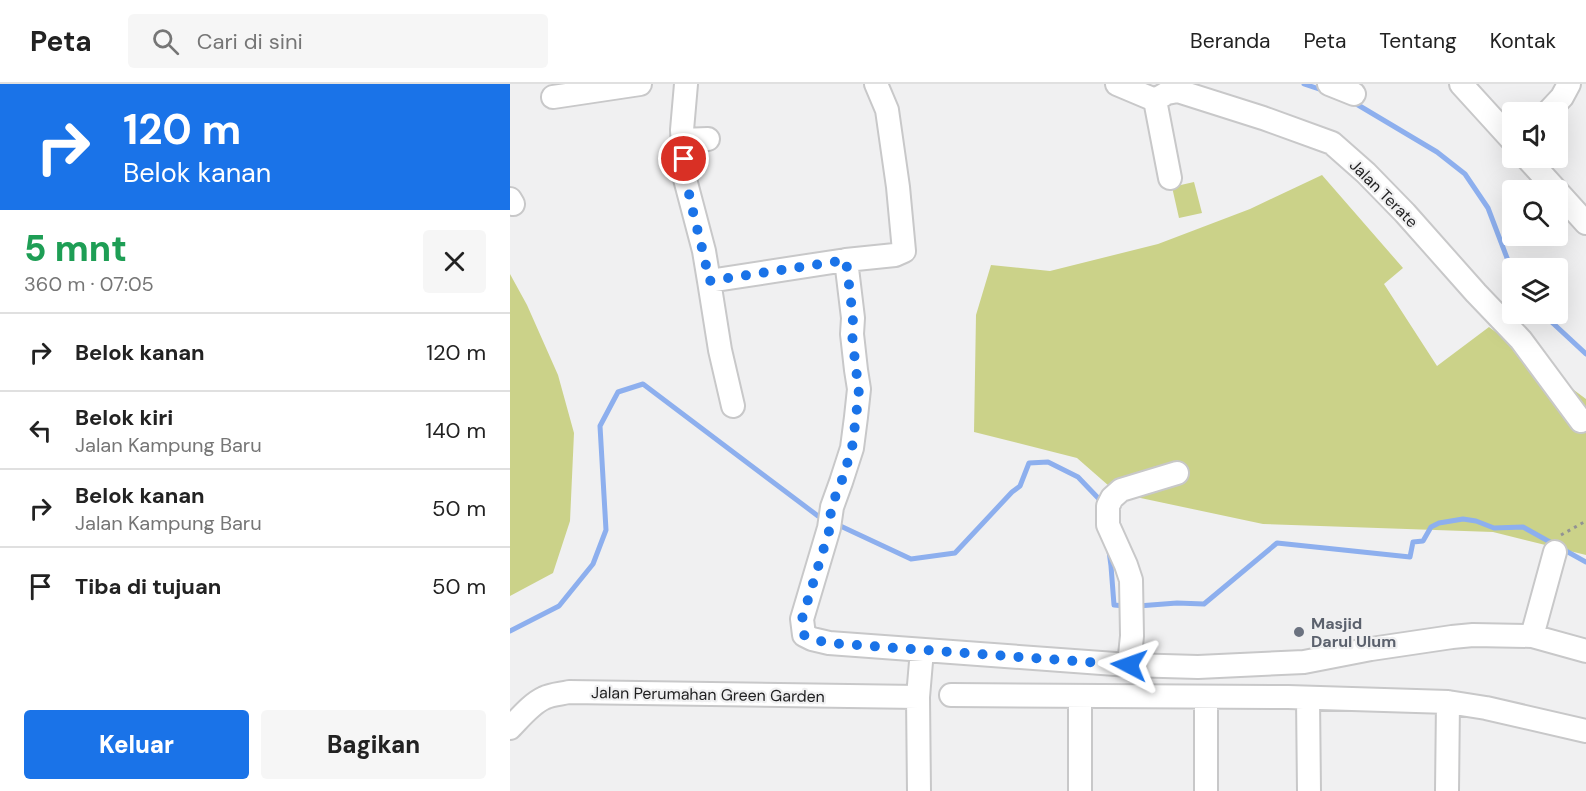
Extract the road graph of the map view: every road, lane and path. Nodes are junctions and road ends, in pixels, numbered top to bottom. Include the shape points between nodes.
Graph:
1 (640, 84) edge
2 (686, 84) edge
3 (876, 84) edge
4 (1117, 84) edge
5 (1329, 84) edge
6 (1461, 84) edge
7 (1569, 84) edge
8 (1354, 94) dead end
9 (553, 97) dead end
10 (1155, 100) junction
11 (1557, 102) edge
12 (1502, 129) edge
13 (708, 139) dead end
14 (682, 140) junction
15 (1536, 168) edge
16 (1170, 178) dead end
17 (1586, 223) edge
18 (846, 260) junction
19 (709, 281) junction
20 (733, 406) dead end
21 (1581, 421) dead end
22 (1178, 473) dead end
23 (1586, 521) edge
24 (1557, 545) joint
25 (1532, 636) junction
26 (922, 650) junction
27 (1586, 651) edge
28 (1288, 663) junction
29 (1129, 665) junction
30 (951, 695) dead end
31 (1080, 696) junction
32 (918, 697) junction
33 (1206, 697) junction
34 (1299, 697) junction
35 (1448, 702) junction
36 (510, 728) edge
37 (1586, 731) edge
38 (919, 791) edge
39 (1080, 791) edge
40 (1206, 791) edge
41 (1309, 791) edge
42 (1447, 791) edge

1 - 9 street
2 - 14 street
3 - 18 street via 886,110 904,251
4 - 10 street
5 - 8 street
6 - 12 street
7 - 11 street
10 - 16 street
10 - 21 street, Jalan Terate via 1178,91 1332,143 1405,213 1521,340
13 - 14 street
14 - 19 street via 686,179
15 - 17 street
18 - 19 street
18 - 26 street via 859,389 852,448 802,619 804,635 829,643
19 - 20 street
22 - 29 street via 1121,490 1108,506 1108,525 1131,580
23 - 24 path via 1564,533
24 - 25 street
25 - 27 street
25 - 28 street via 1452,637
26 - 29 street
26 - 32 street
28 - 29 street
28 - 34 street
30 - 31 street
31 - 33 street
31 - 39 street
32 - 36 street, Jalan Perumahan Green Garden via 569,692 535,703
32 - 38 street
33 - 34 street
33 - 40 street
34 - 35 street
34 - 41 street
35 - 37 street
35 - 42 street

